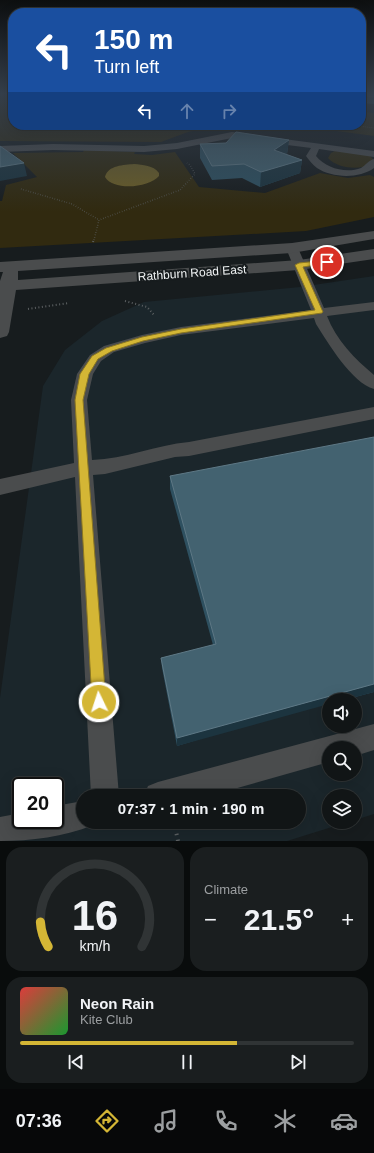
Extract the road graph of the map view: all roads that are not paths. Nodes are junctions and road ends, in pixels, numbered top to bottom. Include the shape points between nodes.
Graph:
1 (317, 146) junction
2 (0, 148) edge
3 (374, 154) edge
4 (374, 162) edge
5 (374, 235) edge
6 (292, 248) junction
7 (374, 254) edge
8 (299, 265) junction
9 (6, 266) edge
10 (4, 286) edge
11 (374, 306) edge
12 (319, 312) junction
13 (0, 332) edge
14 (374, 384) edge
15 (374, 413) edge
16 (84, 468) junction
17 (0, 487) edge
18 (374, 737) edge
19 (359, 741) edge
20 (322, 751) edge
21 (105, 789) edge
22 (183, 789) edge
23 (76, 816) edge
24 (0, 832) edge

1 - 2 lane via 232,134 161,148
1 - 3 lane
1 - 4 lane via 311,156 321,167 339,172 359,172 371,167
5 - 6 street, Rathburn Road East
6 - 8 lane
6 - 9 street, Rathburn Road East
7 - 8 street, Rathburn Road East
8 - 10 street, Rathburn Road East
8 - 12 lane
9 - 10 street
10 - 13 street
11 - 12 lane
12 - 14 lane via 323,324 348,360
12 - 16 lane via 170,333 109,349 95,358 84,374 79,400
15 - 16 lane via 175,450 105,467
16 - 17 lane
16 - 21 lane
18 - 19 lane
20 - 22 lane
23 - 24 lane

